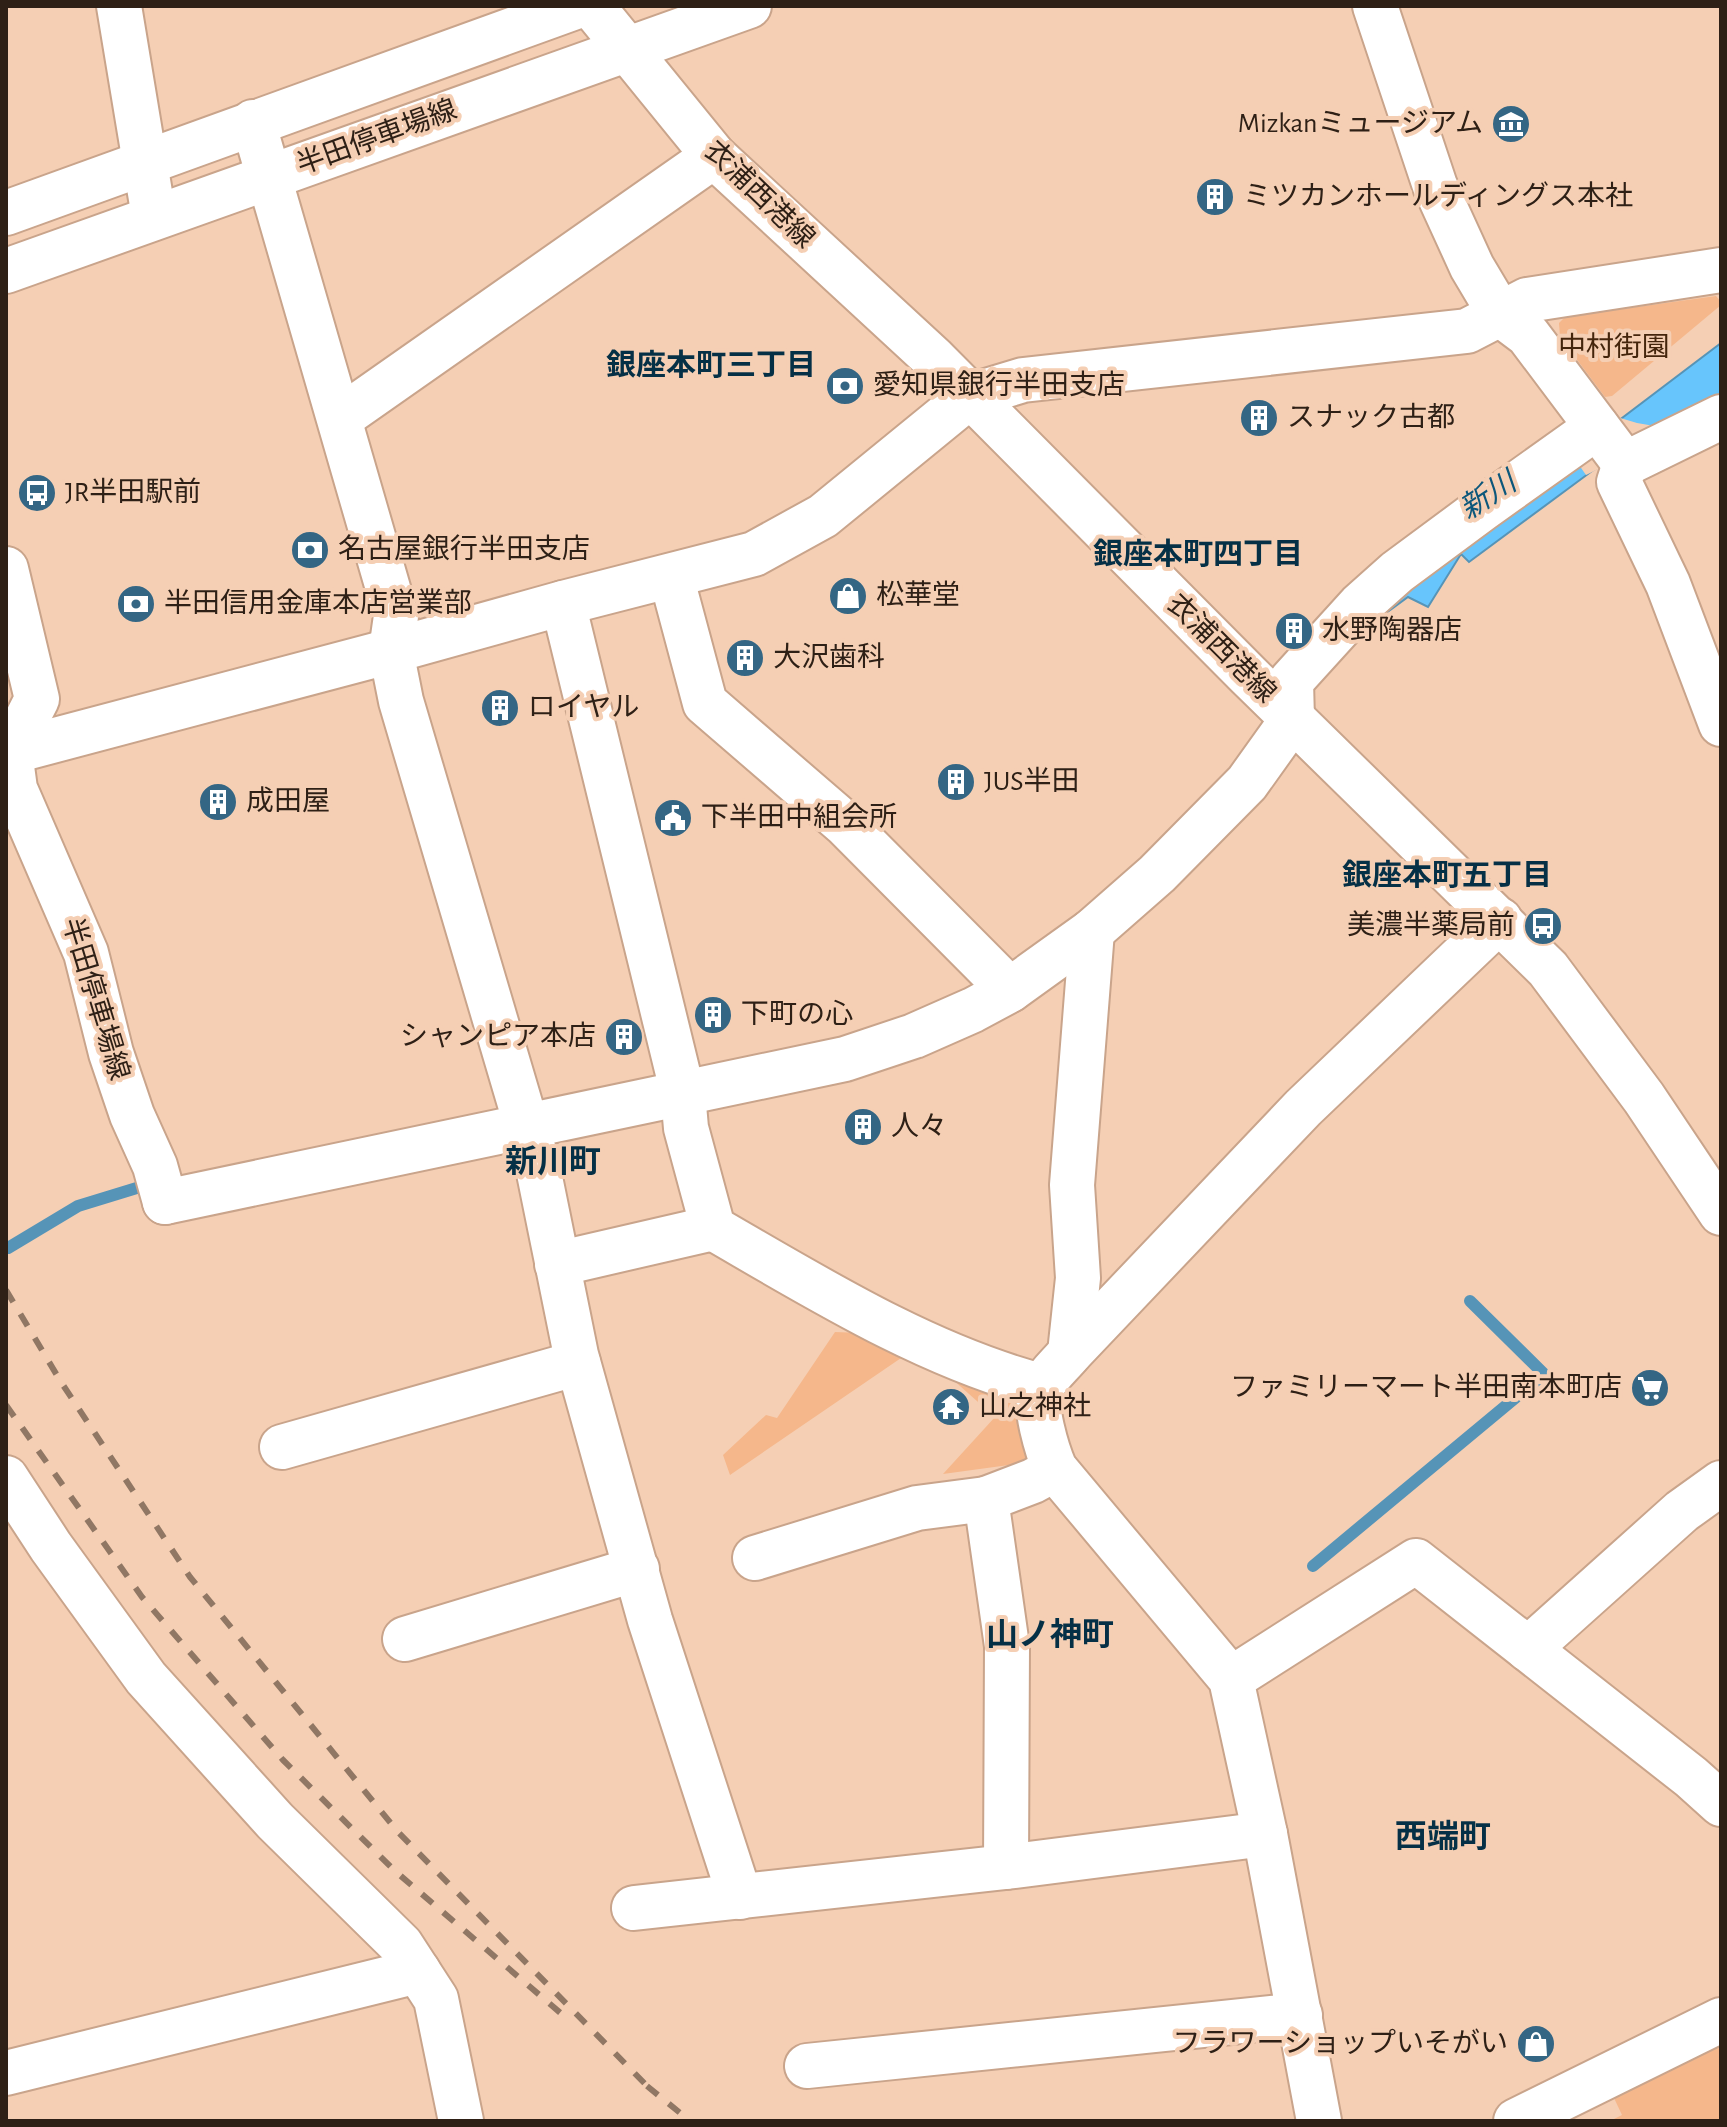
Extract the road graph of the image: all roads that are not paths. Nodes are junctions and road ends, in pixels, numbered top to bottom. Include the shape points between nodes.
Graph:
1 (119, 6) edge
2 (578, 6) edge
3 (592, 6) edge
4 (749, 6) edge
5 (1375, 6) edge
6 (626, 50) junction
7 (253, 122) junction
8 (714, 156) junction
9 (144, 163) junction
10 (269, 177) junction
11 (6, 213) edge
12 (154, 217) junction
13 (1721, 270) edge
14 (6, 271) edge
15 (1500, 314) junction
16 (970, 396) junction
17 (1721, 417) edge
18 (340, 418) junction
19 (1610, 445) junction
20 (6, 569) edge
21 (671, 576) junction
22 (563, 603) junction
23 (391, 651) junction
24 (1292, 720) junction
25 (1721, 724) edge
26 (8, 750) edge
27 (1500, 920) junction
28 (1092, 931) junction
29 (1010, 990) junction
30 (683, 1094) junction
31 (527, 1126) junction
32 (1717, 1200) edge
33 (713, 1228) junction
34 (557, 1264) junction
35 (1070, 1353) junction
36 (578, 1363) junction
37 (1041, 1386) junction
38 (282, 1447) dead end
39 (1055, 1469) junction
40 (6, 1478) edge
41 (1721, 1483) edge
42 (986, 1499) junction
43 (755, 1558) dead end
44 (637, 1569) junction
45 (405, 1639) dead end
46 (1528, 1649) junction
47 (1231, 1679) junction
48 (1721, 1804) edge
49 (1265, 1834) junction
50 (1006, 1867) junction
51 (740, 1897) junction
52 (634, 1908) dead end
53 (418, 1971) junction
54 (1300, 2015) junction
55 (1721, 2020) edge
56 (807, 2066) dead end
57 (6, 2073) edge
58 (1528, 2118) edge
59 (461, 2121) edge
60 (1319, 2121) edge

1 - 9 street
2 - 7 street, 半田停車場線
3 - 6 street, 衣浦西港線
4 - 6 street, 半田停車場線
5 - 15 street via 1435,186
6 - 8 street, 衣浦西港線
6 - 10 street, 半田停車場線
7 - 9 street, 半田停車場線
7 - 10 street
8 - 16 street, 衣浦西港線
8 - 18 street
9 - 11 street, 半田停車場線
9 - 12 street
10 - 12 street, 半田停車場線
10 - 18 street
12 - 14 street, 半田停車場線
13 - 15 street via 1527,300
15 - 16 street via 1467,331 1023,380
15 - 19 street via 1528,335
16 - 21 street via 823,516 754,554
16 - 24 street, 衣浦西港線
17 - 19 street
18 - 23 street via 396,616
19 - 24 street via 1482,509 1397,572 1291,681
19 - 25 street via 1619,482 1668,584
20 - 26 street via 37,699
21 - 22 street
21 - 29 street via 705,703 845,824
22 - 23 street
22 - 30 street
23 - 26 street
23 - 31 street via 401,701
24 - 27 street, 衣浦西港線
24 - 28 street via 1247,783
26 - 31 street, 半田停車場線 via 15,789 86,953 111,1053 165,1202
27 - 32 street, 衣浦西港線 via 1548,969
27 - 35 street via 1303,1108
28 - 29 street
28 - 35 street via 1072,1185 1078,1278
29 - 30 street via 914,1036 845,1059
30 - 31 street
30 - 33 street via 686,1128
31 - 34 street
33 - 34 street
33 - 37 street via 927,1345
34 - 36 street
35 - 37 street
36 - 38 street
36 - 44 street
37 - 39 street via 1037,1396
39 - 42 street
39 - 47 street
40 - 53 street via 146,1678 275,1821 401,1945
41 - 46 street via 1682,1511
42 - 43 street via 917,1508
42 - 50 street via 1007,1646
44 - 45 street
44 - 51 street
46 - 47 street via 1416,1561
46 - 48 street
47 - 49 street
49 - 50 street
49 - 54 street
50 - 51 street
51 - 52 street
53 - 57 street
53 - 59 street via 436,1999
54 - 56 street
54 - 60 street
55 - 58 street

